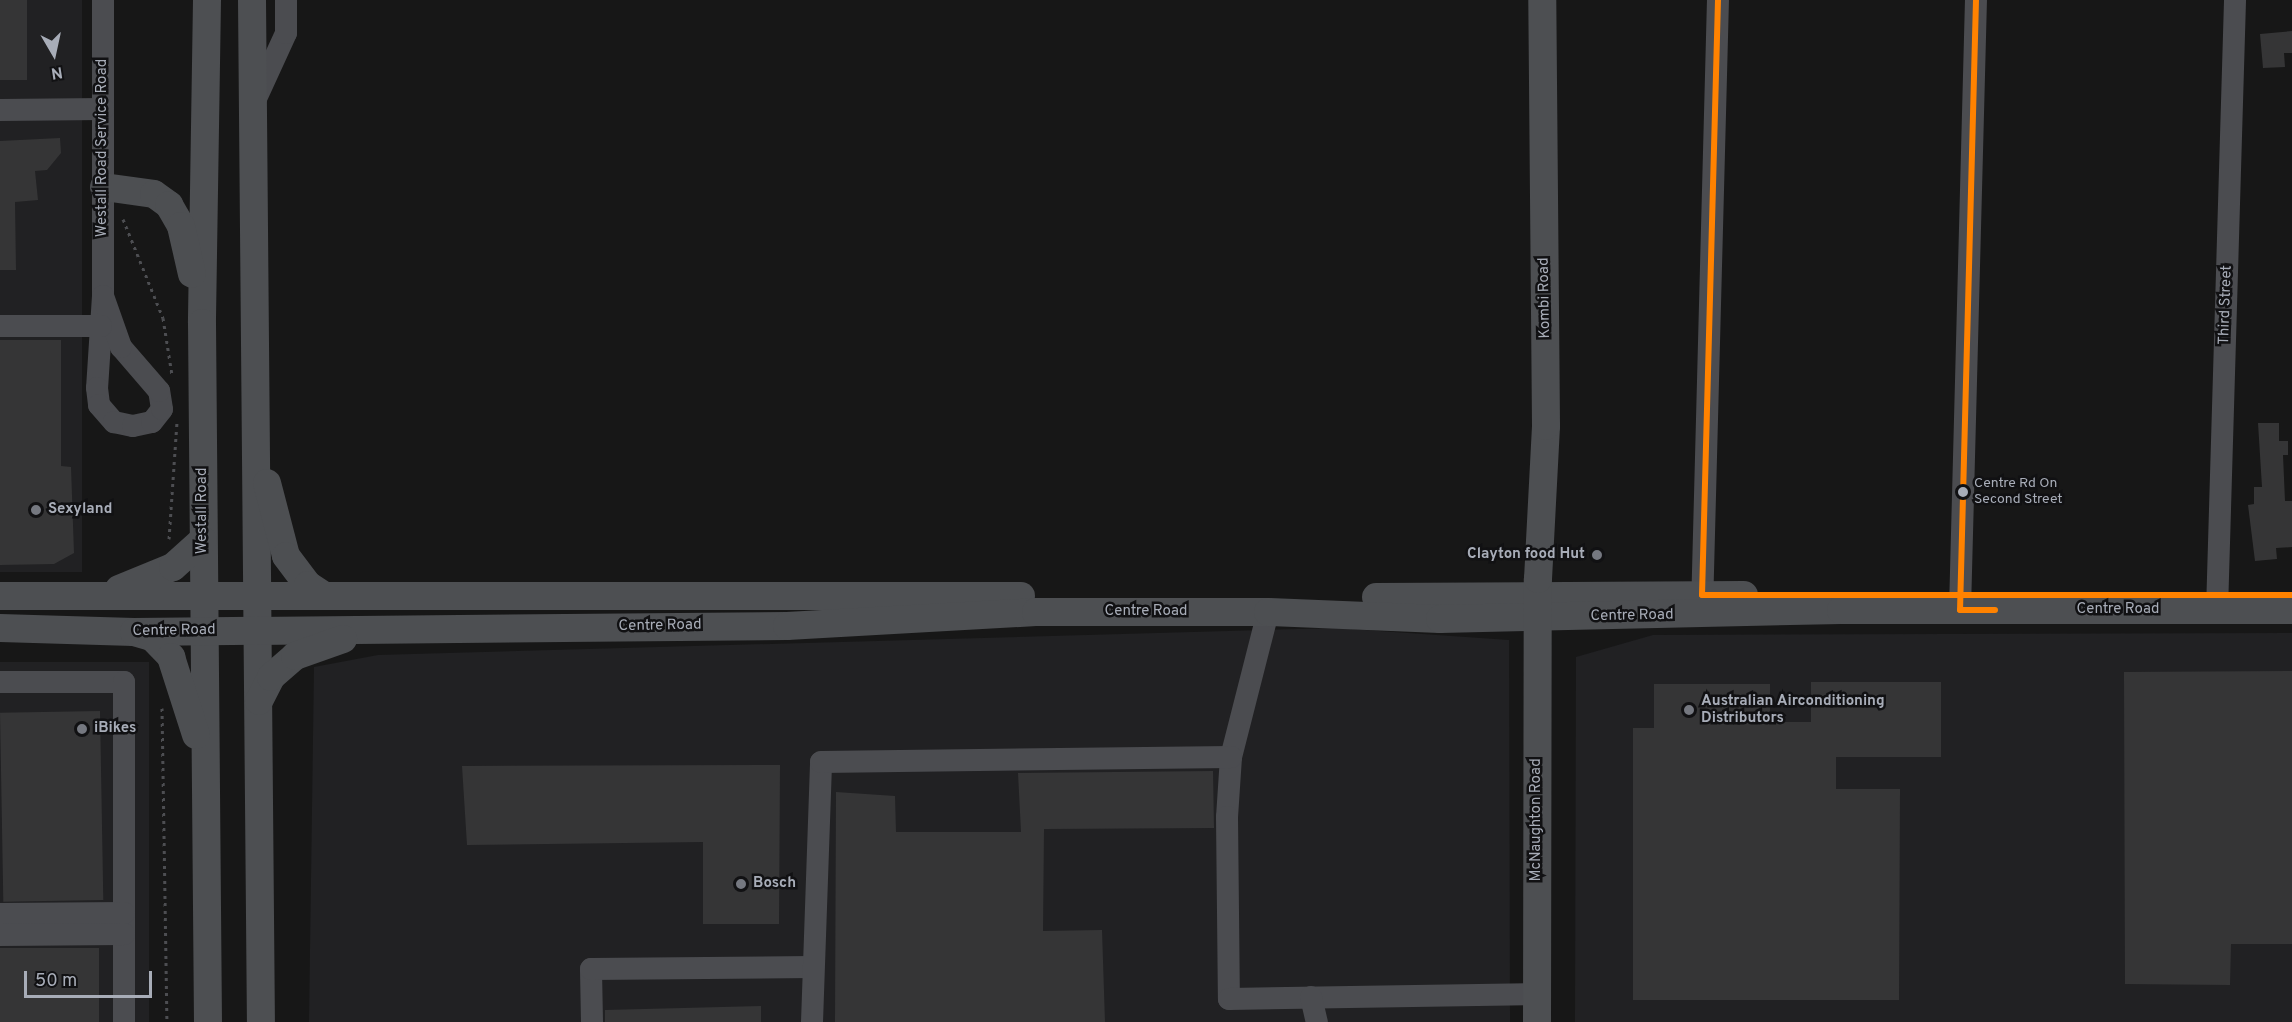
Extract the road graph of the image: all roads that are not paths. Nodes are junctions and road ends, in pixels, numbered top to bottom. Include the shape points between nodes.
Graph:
1 (103, 0) edge
2 (207, 0) edge
3 (252, 0) edge
4 (286, 0) edge
5 (1542, 0) edge
6 (1718, 0) edge
7 (1976, 0) edge
8 (2235, 0) edge
9 (252, 106) junction
10 (0, 110) edge
11 (103, 110) junction
12 (104, 187) junction
13 (104, 296) junction
14 (202, 323) junction
15 (0, 326) edge
16 (101, 326) junction
17 (255, 432) junction
18 (203, 540) junction
19 (204, 595) junction
20 (2292, 595) edge
21 (100, 596) junction
22 (257, 596) junction
23 (325, 596) junction
24 (0, 597) edge
25 (1960, 602) junction
26 (2217, 603) junction
27 (1702, 605) junction
28 (1538, 607) junction
29 (2292, 610) edge
30 (1268, 612) junction
31 (0, 628) edge
32 (205, 630) junction
33 (257, 630) junction
34 (377, 630) junction
35 (134, 632) junction
36 (0, 682) edge
37 (259, 701) junction
38 (1231, 757) junction
39 (207, 777) junction
40 (0, 914) edge
41 (47, 924) junction
42 (124, 924) junction
43 (0, 935) edge
44 (812, 967) junction
45 (1311, 997) junction
46 (1537, 1008) edge
47 (124, 1022) edge
48 (208, 1022) edge
49 (261, 1022) edge
50 (592, 1022) edge
51 (812, 1022) edge
52 (1317, 1022) edge

1 - 11 street, Westall Road Service Road
2 - 14 main road, Westall Road
3 - 9 main road
4 - 9 street via 286,33
5 - 28 main road, Kombi Road via 1546,426
6 - 27 street
7 - 25 street
8 - 26 street, Third Street
9 - 17 main road
10 - 11 street
11 - 12 street, Westall Road Service Road
12 - 13 street, Westall Road Service Road
12 - 14 main road via 154,194 169,205 181,226
13 - 16 street
13 - 16 street via 121,347 159,391 162,409 152,422 121,425 99,405
14 - 18 main road, Westall Road
15 - 16 street
17 - 22 main road
17 - 23 main road via 286,556 298,575
18 - 19 main road, Westall Road
18 - 21 main road via 173,567
19 - 21 main road, Centre Road
19 - 22 main road, Centre Road
19 - 32 main road, Westall Road
20 - 26 main road, Centre Road
21 - 24 main road, Centre Road
22 - 23 main road, Centre Road
22 - 33 main road
23 - 28 main road, Centre Road
25 - 26 main road, Centre Road
25 - 27 main road, Centre Road
26 - 29 main road, Centre Road
27 - 28 main road, Centre Road
28 - 30 main road, Centre Road
28 - 46 main road, McNaughton Road
30 - 34 main road, Centre Road via 1036,612 866,624
30 - 38 street
31 - 35 main road, Centre Road
32 - 33 main road, Centre Road
32 - 35 main road, Centre Road
32 - 39 main road, Westall Road
33 - 34 main road, Centre Road
33 - 37 main road
34 - 37 main road via 295,656 271,677
35 - 39 main road via 152,638 171,657
36 - 42 street via 124,682
37 - 49 main road
38 - 44 street via 821,762
38 - 45 street via 1227,818 1229,999
39 - 48 main road, Westall Road
40 - 41 street
41 - 42 street
41 - 43 street
42 - 47 street
44 - 50 street via 591,969
44 - 51 street
45 - 46 street
45 - 52 street

